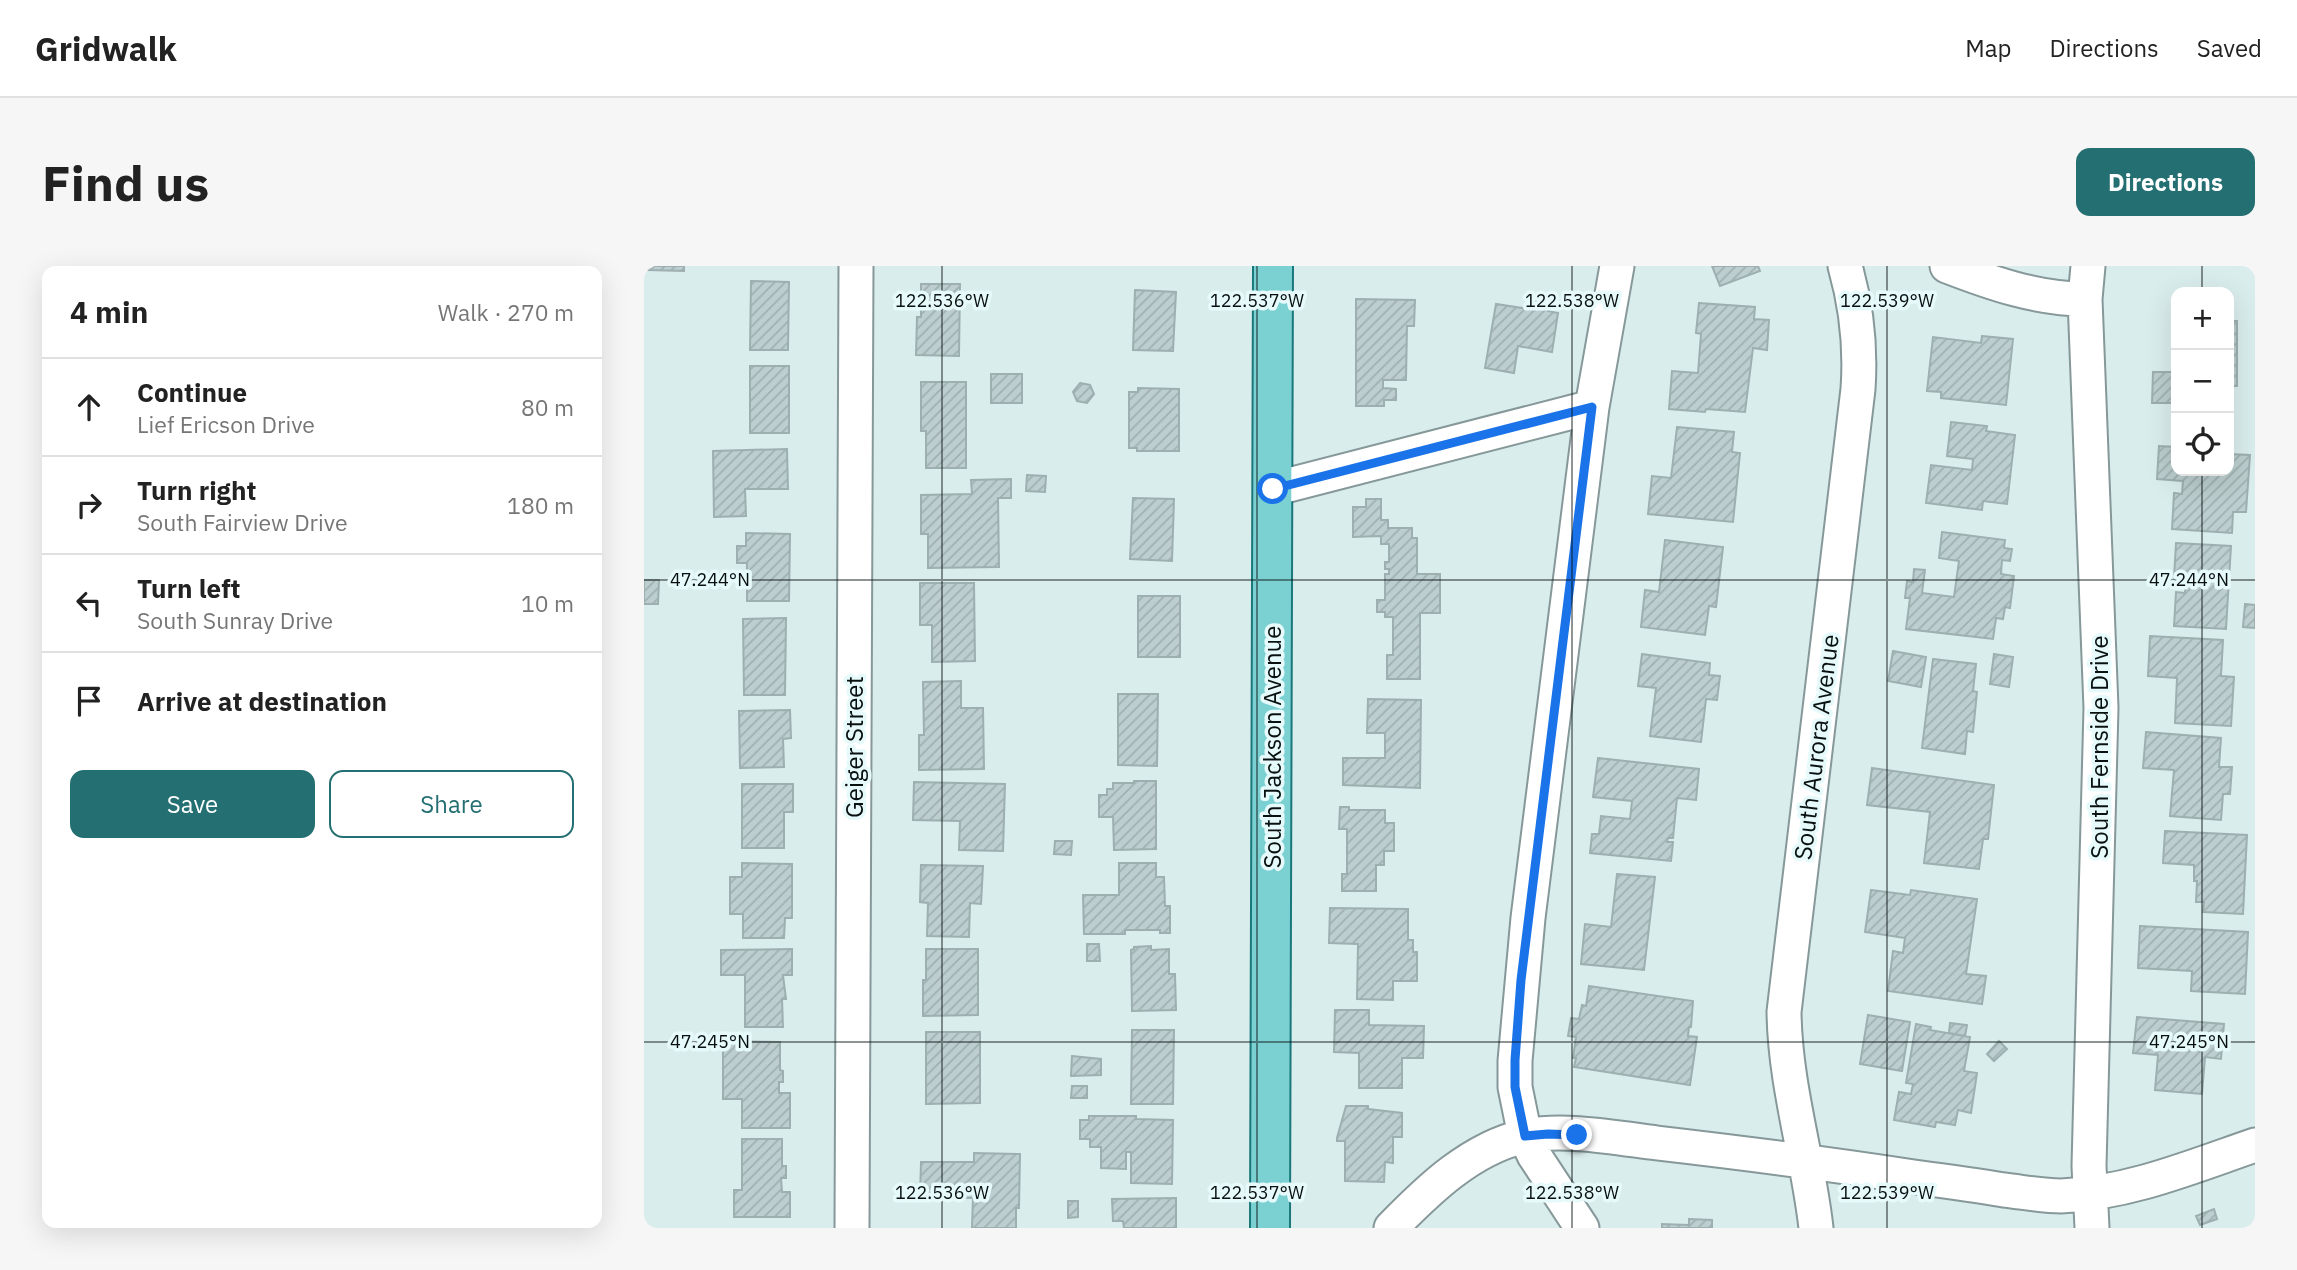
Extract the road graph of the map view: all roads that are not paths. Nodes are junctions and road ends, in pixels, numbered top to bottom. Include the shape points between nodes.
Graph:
1 (856, 266) edge
2 (1273, 266) edge
3 (1617, 266) edge
4 (1845, 266) edge
5 (1947, 266) edge
6 (2088, 266) edge
7 (2085, 299) junction
8 (1592, 407) junction
9 (1273, 489) junction
10 (1525, 1136) junction
11 (2255, 1145) edge
12 (1806, 1161) junction
13 (2090, 1192) junction
14 (852, 1228) edge
15 (1270, 1228) edge
16 (1391, 1228) edge
17 (1582, 1228) edge
18 (1816, 1228) edge
19 (2092, 1228) edge

1 - 14 street, Geiger Street
2 - 9 main road, South Jackson Avenue
3 - 8 street
4 - 12 street, South Aurora Avenue via 1859,331 1858,389 1785,995 1786,1053
5 - 7 street via 2018,289 2060,299
6 - 7 street, South Fernside Drive
7 - 13 street, South Fernside Drive via 2101,708
8 - 9 street
8 - 10 street via 1521,980 1515,1087
9 - 15 main road, South Jackson Avenue
10 - 12 street via 1615,1138
10 - 16 street via 1464,1165 1429,1190
10 - 17 street
11 - 13 street via 2138,1185
12 - 13 street via 2039,1194
12 - 18 street, South Aurora Avenue
13 - 19 street, South Fernside Drive

